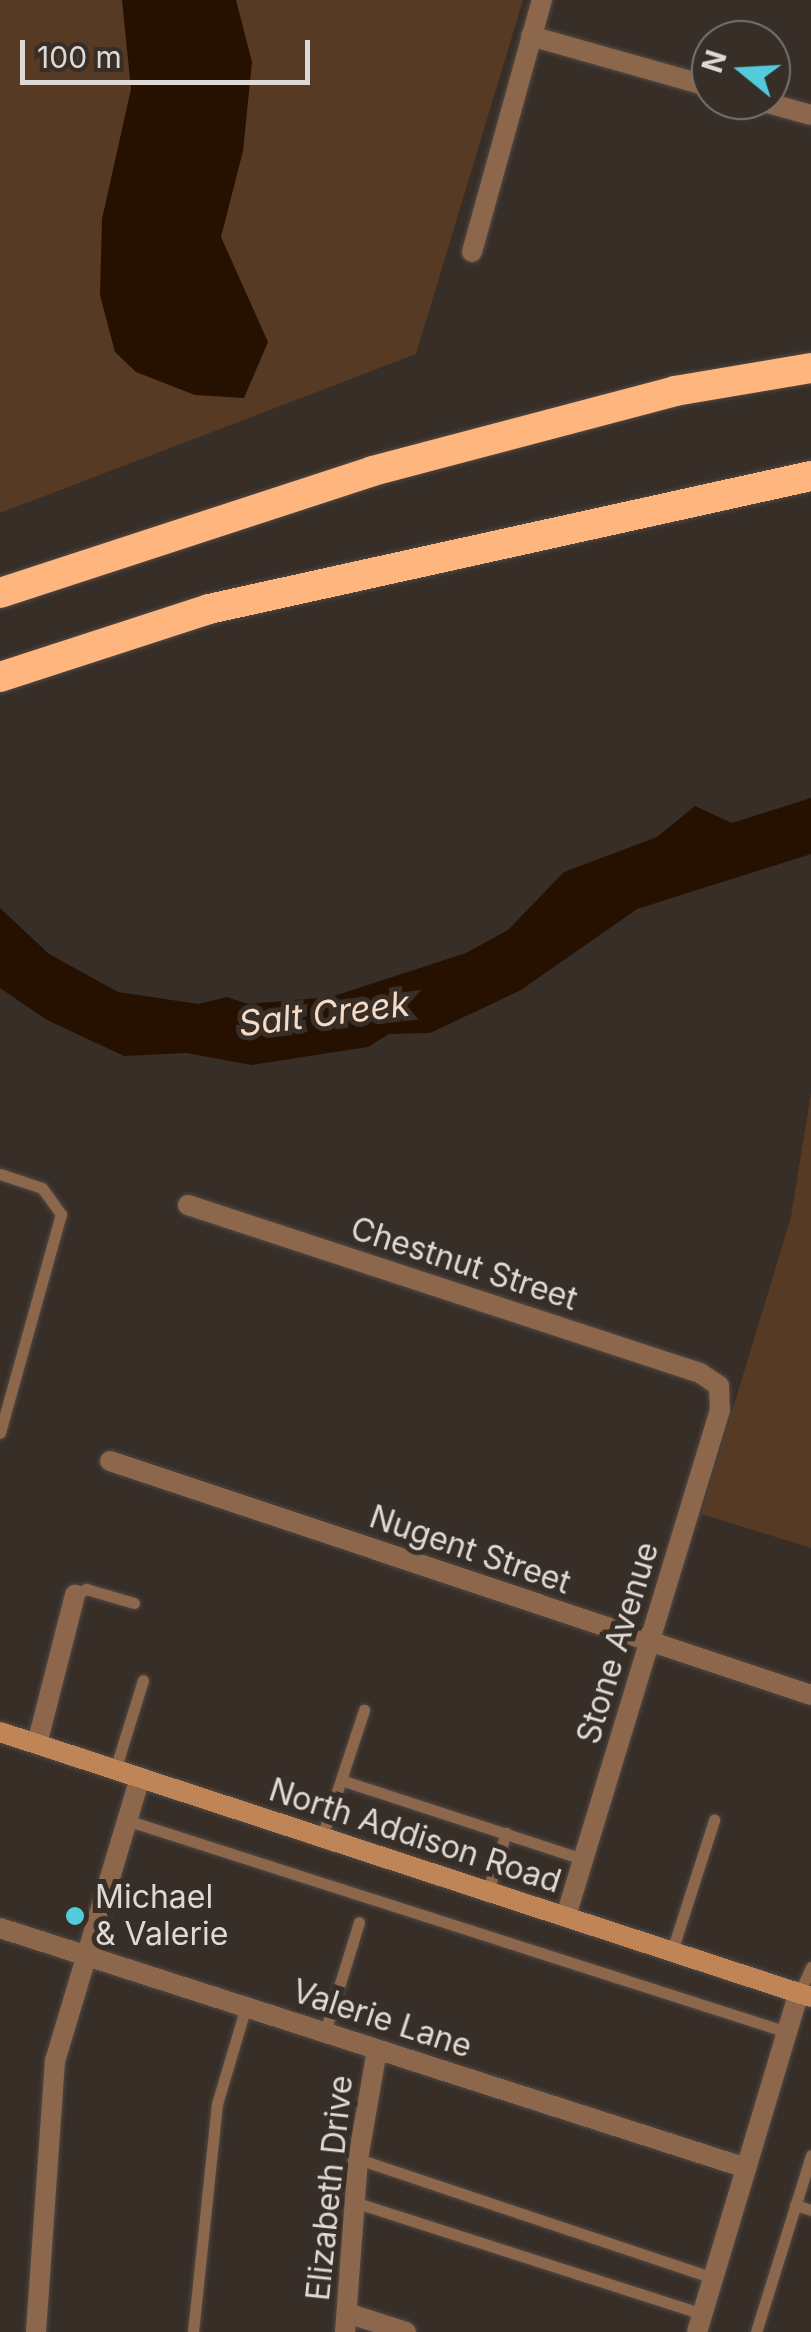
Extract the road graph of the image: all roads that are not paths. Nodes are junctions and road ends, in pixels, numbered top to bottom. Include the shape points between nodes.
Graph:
1 (542, 0) edge
2 (531, 36) junction
3 (691, 81) edge
4 (472, 252) dead end
5 (811, 368) edge
6 (811, 476) edge
7 (0, 593) edge
8 (0, 677) edge
9 (0, 1174) edge
10 (188, 1205) dead end
11 (718, 1386) joint
12 (0, 1433) edge
13 (110, 1462) dead end
14 (75, 1594) joint
15 (134, 1603) dead end
16 (649, 1642) junction
17 (143, 1680) dead end
18 (811, 1695) edge
19 (364, 1710) dead end
20 (0, 1732) edge
21 (37, 1744) junction
22 (115, 1770) junction
23 (140, 1778) junction
24 (341, 1780) junction
25 (126, 1820) junction
26 (714, 1820) dead end
27 (506, 1833) junction
28 (322, 1837) junction
29 (584, 1859) junction
30 (488, 1892) junction
31 (566, 1916) junction
32 (359, 1922) dead end
33 (0, 1928) edge
34 (672, 1952) junction
35 (86, 1955) junction
36 (811, 1967) edge
37 (805, 1995) edge
38 (246, 2006) junction
39 (325, 2032) junction
40 (786, 2032) junction
41 (377, 2050) junction
42 (811, 2155) edge
43 (358, 2159) junction
44 (746, 2168) junction
45 (354, 2202) junction
46 (795, 2205) junction
47 (811, 2210) edge
48 (713, 2278) junction
49 (346, 2323) edge
50 (700, 2323) edge
51 (194, 2327) edge
52 (36, 2332) edge
53 (208, 2332) edge
54 (406, 2332) edge
55 (756, 2332) edge

1 - 2 street
2 - 3 street
2 - 4 street
5 - 7 highway via 675,391 373,472
6 - 8 highway via 209,609
9 - 12 lane via 42,1188 61,1214
10 - 11 street, Chestnut Street via 700,1373
11 - 16 street, Stone Avenue via 720,1410
13 - 16 street, Nugent Street
14 - 15 lane via 86,1588
14 - 21 street
16 - 18 street, Nugent Street
16 - 29 street, Stone Avenue
17 - 22 lane
19 - 24 lane
20 - 21 street, North Addison Road
21 - 22 street, North Addison Road
22 - 23 street, North Addison Road
23 - 25 street
23 - 28 street, North Addison Road
24 - 27 lane
24 - 28 lane
25 - 35 street
25 - 40 lane
26 - 34 lane
27 - 29 lane
27 - 30 lane
28 - 30 street, North Addison Road
29 - 31 street, Stone Avenue
30 - 31 street, North Addison Road
31 - 34 street, North Addison Road
32 - 39 lane
33 - 35 street, Valerie Lane
34 - 37 street, North Addison Road
35 - 38 street, Valerie Lane
35 - 52 street via 55,2062
36 - 37 lane
37 - 40 street
38 - 39 street, Valerie Lane
38 - 51 lane via 216,2104
39 - 41 street, Valerie Lane
40 - 44 street
41 - 43 street, Elizabeth Drive
41 - 44 street, Valerie Lane
42 - 46 lane
43 - 45 street, Elizabeth Drive
43 - 48 lane
44 - 48 street
45 - 49 street, Elizabeth Drive
45 - 50 lane
46 - 47 lane
46 - 55 lane
48 - 50 street
49 - 54 street
51 - 53 lane

